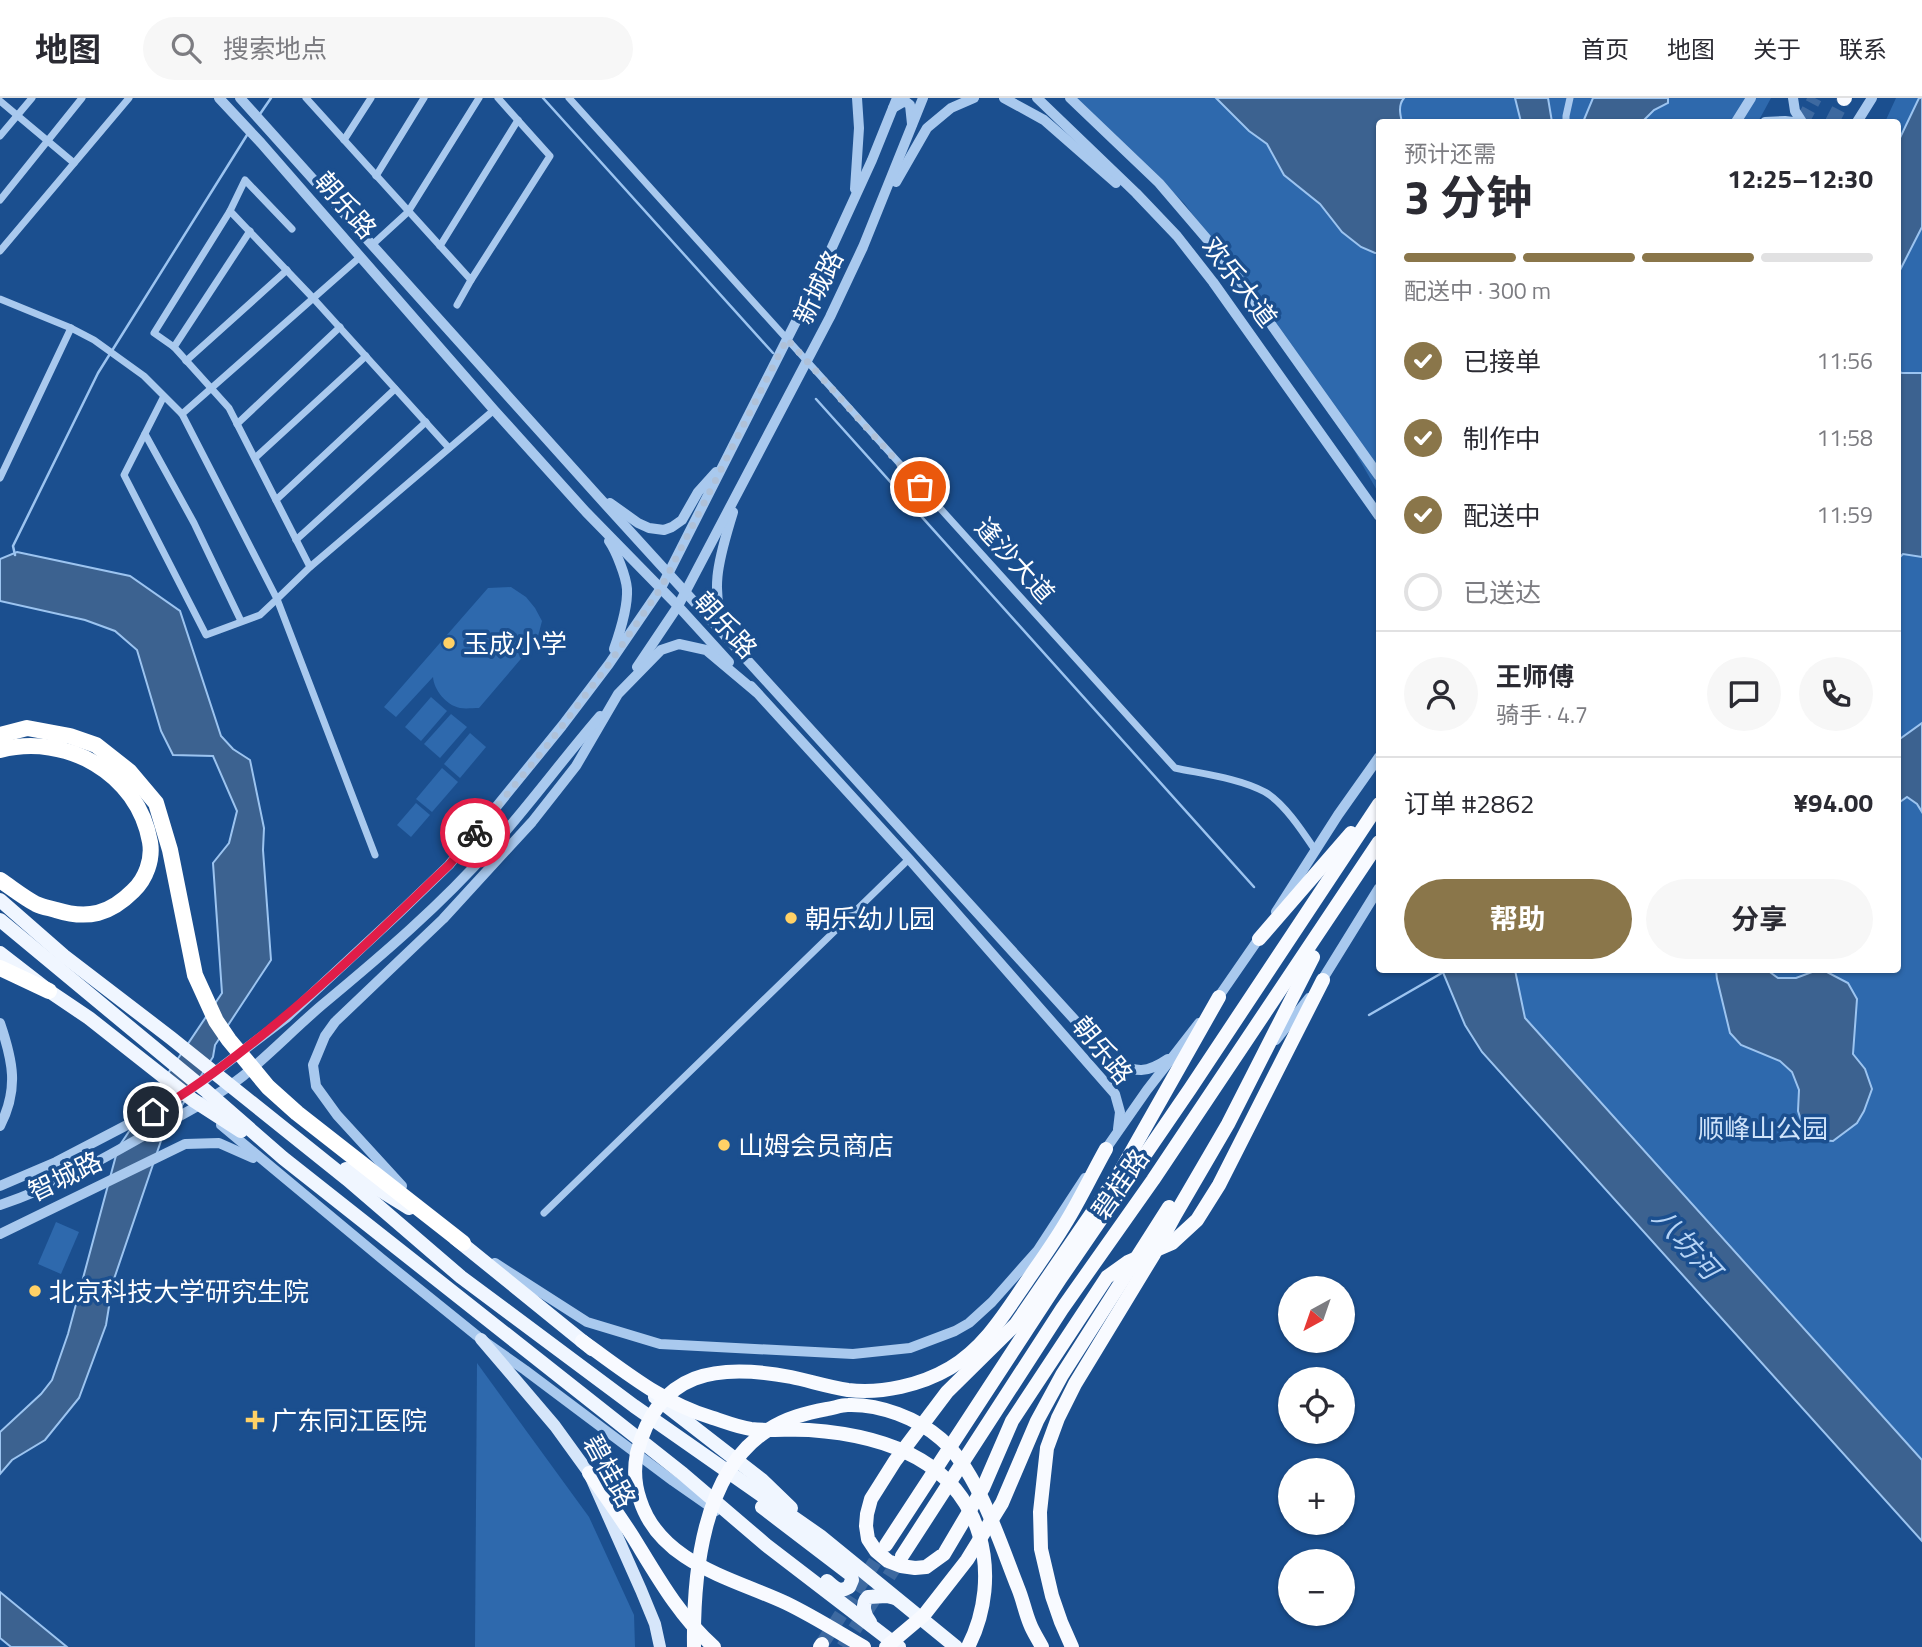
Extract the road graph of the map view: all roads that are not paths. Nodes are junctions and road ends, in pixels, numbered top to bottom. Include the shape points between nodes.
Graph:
1 (32, 98) edge
2 (82, 98) edge
3 (129, 98) edge
4 (219, 98) edge
5 (306, 98) edge
6 (371, 98) edge
7 (424, 98) edge
8 (479, 98) edge
9 (498, 98) edge
10 (569, 98) edge
11 (857, 98) edge
12 (923, 98) edge
13 (974, 98) edge
14 (1004, 98) edge
15 (1037, 98) edge
16 (1070, 98) edge
17 (1570, 98) edge
18 (1751, 98) edge
19 (1793, 98) edge
20 (1872, 98) edge
21 (241, 99) edge
22 (0, 101) edge
23 (895, 103) edge
24 (17, 115) junction
25 (1566, 119) edge
26 (1738, 119) edge
27 (1800, 119) edge
28 (1859, 119) edge
29 (518, 120) junction
30 (912, 127) junction
31 (0, 136) edge
32 (344, 140) junction
33 (47, 141) junction
34 (74, 163) junction
35 (376, 176) junction
36 (854, 199) junction
37 (0, 200) edge
38 (230, 211) junction
39 (408, 212) junction
40 (874, 221) junction
41 (1163, 222) junction
42 (292, 229) dead end
43 (250, 231) junction
44 (372, 245) junction
45 (440, 246) junction
46 (0, 251) edge
47 (360, 257) junction
48 (286, 270) junction
49 (471, 280) junction
50 (313, 298) junction
51 (0, 299) edge
52 (457, 305) dead end
53 (340, 327) junction
54 (71, 328) junction
55 (787, 339) junction
56 (174, 348) junction
57 (366, 356) junction
58 (806, 360) junction
59 (186, 361) junction
60 (212, 388) junction
61 (396, 389) junction
62 (164, 396) junction
63 (1330, 406) junction
64 (494, 410) junction
65 (182, 414) junction
66 (1312, 420) junction
67 (426, 422) junction
68 (237, 424) junction
69 (145, 434) junction
70 (449, 448) junction
71 (254, 458) junction
72 (723, 466) junction
73 (1376, 472) edge
74 (0, 478) edge
75 (740, 487) junction
76 (596, 494) junction
77 (276, 500) junction
78 (586, 512) junction
79 (1376, 512) edge
80 (296, 540) junction
81 (310, 567) junction
82 (669, 573) junction
83 (661, 588) junction
84 (686, 592) junction
85 (277, 599) junction
86 (678, 606) junction
87 (241, 621) junction
88 (733, 644) junction
89 (609, 664) junction
90 (756, 692) junction
91 (618, 694) junction
92 (0, 735) edge
93 (0, 750) edge
94 (1376, 761) edge
95 (1376, 805) edge
96 (1376, 807) edge
97 (1376, 847) edge
98 (1315, 850) junction
99 (376, 855) dead end
100 (909, 859) junction
101 (0, 880) edge
102 (1376, 893) edge
103 (0, 900) edge
104 (1342, 900) junction
105 (0, 920) edge
106 (1259, 939) junction
107 (0, 953) edge
108 (0, 968) edge
109 (1323, 980) junction
110 (49, 991) junction
111 (1219, 997) junction
112 (0, 1023) edge
113 (1091, 1038) junction
114 (1077, 1051) junction
115 (1173, 1056) junction
116 (1261, 1059) junction
117 (193, 1100) junction
118 (1225, 1124) junction
119 (0, 1126) edge
120 (1118, 1132) junction
121 (291, 1134) junction
122 (1106, 1149) junction
123 (283, 1158) junction
124 (268, 1165) junction
125 (1120, 1172) junction
126 (0, 1186) edge
127 (0, 1205) edge
128 (544, 1213) dead end
129 (0, 1234) edge
130 (463, 1243) junction
131 (1078, 1254) junction
132 (481, 1339) junction
133 (582, 1341) junction
134 (715, 1465) junction
135 (589, 1473) junction
136 (683, 1474) junction
137 (820, 1536) junction
138 (766, 1545) junction
139 (886, 1545) tunnel mouth
140 (902, 1556) tunnel mouth
141 (897, 1599) junction
142 (873, 1628) junction
143 (660, 1647) edge
144 (694, 1647) edge
145 (714, 1647) edge
146 (864, 1647) edge
147 (886, 1647) edge
148 (898, 1647) edge
149 (956, 1647) edge
150 (968, 1647) edge
151 (1042, 1647) edge
152 (1072, 1647) edge

1 - 24 street
2 - 33 street
3 - 34 street
4 - 47 street, 朝乐路
5 - 32 street
6 - 32 street
7 - 35 street
8 - 39 street
9 - 29 street
10 - 55 street, 逢沙大道
11 - 36 street
12 - 30 street, 新城路
13 - 40 street via 951,108 927,128
14 - 41 street via 1044,120
15 - 41 street, 欢乐大道
16 - 63 street, 欢乐大道 via 1184,211
17 - 25 street
18 - 26 street
19 - 27 street
20 - 28 street
21 - 44 street, 朝乐路
22 - 24 street
23 - 30 street via 910,105
23 - 36 street, 新城路
24 - 31 street
24 - 33 street
29 - 45 street
29 - 49 street via 550,156
30 - 40 street, 新城路
32 - 35 street
33 - 34 street
33 - 37 street
34 - 46 street
35 - 39 street
36 - 55 street, 新城路
38 - 42 street via 245,180
38 - 43 street
38 - 56 street via 154,332
39 - 44 street
39 - 45 street
40 - 58 street, 新城路
41 - 66 street, 欢乐大道 via 1213,282
43 - 48 street
43 - 56 street
44 - 76 street, 朝乐路
45 - 49 street
47 - 50 street
47 - 64 street, 朝乐路
48 - 50 street
48 - 59 street
49 - 52 street
50 - 53 street
50 - 60 street
51 - 54 street
53 - 57 street
53 - 68 street
54 - 62 street via 131,366
54 - 74 street
55 - 58 street, 逢沙大道
55 - 72 street, 新城路
56 - 59 street
57 - 61 street
57 - 71 street
58 - 75 street, 新城路
58 - 98 street, 逢沙大道 via 1175,768 1266,793 1293,818
59 - 60 street
60 - 65 street
60 - 68 street
61 - 67 street
61 - 77 street
62 - 65 street
62 - 69 street
63 - 66 street
63 - 73 street, 欢乐大道
64 - 70 street
64 - 78 street, 朝乐路
65 - 85 street
66 - 79 street, 欢乐大道
67 - 70 street
67 - 80 street
68 - 71 street
69 - 87 street
69 - 87 street via 124,475 206,635
70 - 81 street
71 - 77 street
72 - 76 street via 698,492 682,520 664,530 638,523
72 - 82 street, 新城路
75 - 84 street, 新城路
75 - 88 street via 718,565 716,590 720,617
76 - 82 street, 朝乐路
77 - 80 street
78 - 83 street, 朝乐路
78 - 89 street via 615,549 627,587
80 - 81 street
81 - 85 street
82 - 83 street, 新城路
82 - 84 street, 朝乐路
83 - 86 street, 朝乐路
83 - 89 street, 新城路
84 - 86 street, 新城路
84 - 88 street, 朝乐路
85 - 87 street via 260,615
85 - 99 street
86 - 90 street, 朝乐路
86 - 91 street, 新城路
88 - 113 street, 朝乐路
89 - 126 street, 新城路 via 449,865 286,1018 173,1101
90 - 91 street via 706,650 679,644 661,650
90 - 100 street, 朝乐路
91 - 127 street, 新城路 via 443,900 242,1076 195,1108 80,1170
91 - 130 street via 576,766 532,822 443,919 335,1022 313,1065 316,1086 344,1124 396,1181
92 - 130 highway via 27,728 70,736 96,745 129,771 156,803 195,975 229,1040 297,1113
93 - 101 highway via 44,746 93,762 129,792 151,844 149,866 138,886 109,910 93,915 67,914 37,905
94 - 98 street
95 - 106 highway
96 - 131 highway
97 - 104 highway, 碧桂路
98 - 106 street
100 - 114 street, 朝乐路
100 - 128 street
102 - 109 street
103 - 121 main road via 64,956
104 - 116 highway
104 - 140 highway, 碧桂路 via 1062,1309
105 - 123 main road
106 - 111 street
107 - 110 main road
108 - 110 highway
109 - 116 street
109 - 125 highway via 1197,1220 1172,1243 1128,1262 1107,1277 1012,1421 983,1488 944,1554 926,1567 888,1561 876,1551 866,1526 875,1493 947,1392 1016,1324
110 - 117 main road
111 - 115 street
111 - 125 highway
112 - 119 street via 13,1075 9,1108
113 - 114 street via 1099,1054 1097,1060 1092,1062
113 - 115 street, 朝乐路 via 1114,1063 1135,1071 1157,1067
114 - 120 street, 朝乐路 via 1115,1094 1120,1112
115 - 120 street
116 - 118 highway
117 - 123 main road
117 - 124 street
118 - 147 highway via 1062,1375 1002,1503 967,1560 924,1615
118 - 152 highway via 1075,1384 1047,1448 1041,1549 1052,1596
120 - 122 street
121 - 130 main road
121 - 134 main road via 461,1277
122 - 130 street via 1038,1250 992,1302 955,1331 910,1348 853,1354 660,1344 587,1322
122 - 146 highway via 1066,1223 1010,1307 983,1342 950,1368 920,1381 870,1391 764,1373 714,1372 671,1393 641,1439 636,1490 658,1535 690,1561 789,1605
123 - 136 main road
124 - 129 street, 智城路 via 219,1143 185,1144
124 - 132 street
125 - 131 highway
130 - 133 main road
131 - 139 highway
132 - 135 main road, 碧桂路
132 - 138 street
133 - 137 main road via 762,1480
133 - 150 highway via 660,1395 706,1416 750,1429 811,1430 897,1447 940,1473 974,1519 985,1566 983,1606
134 - 136 main road via 851,1575 849,1587 838,1590
134 - 137 main road
135 - 143 main road, 碧桂路 via 655,1624
135 - 145 highway via 666,1591
136 - 138 main road
137 - 141 main road
138 - 142 main road
141 - 142 main road via 874,1595 865,1600 863,1608
141 - 149 main road
142 - 148 main road
144 - 151 highway via 698,1573 709,1516 729,1469 754,1440 784,1421 847,1405 904,1416 941,1438 957,1456 986,1506

